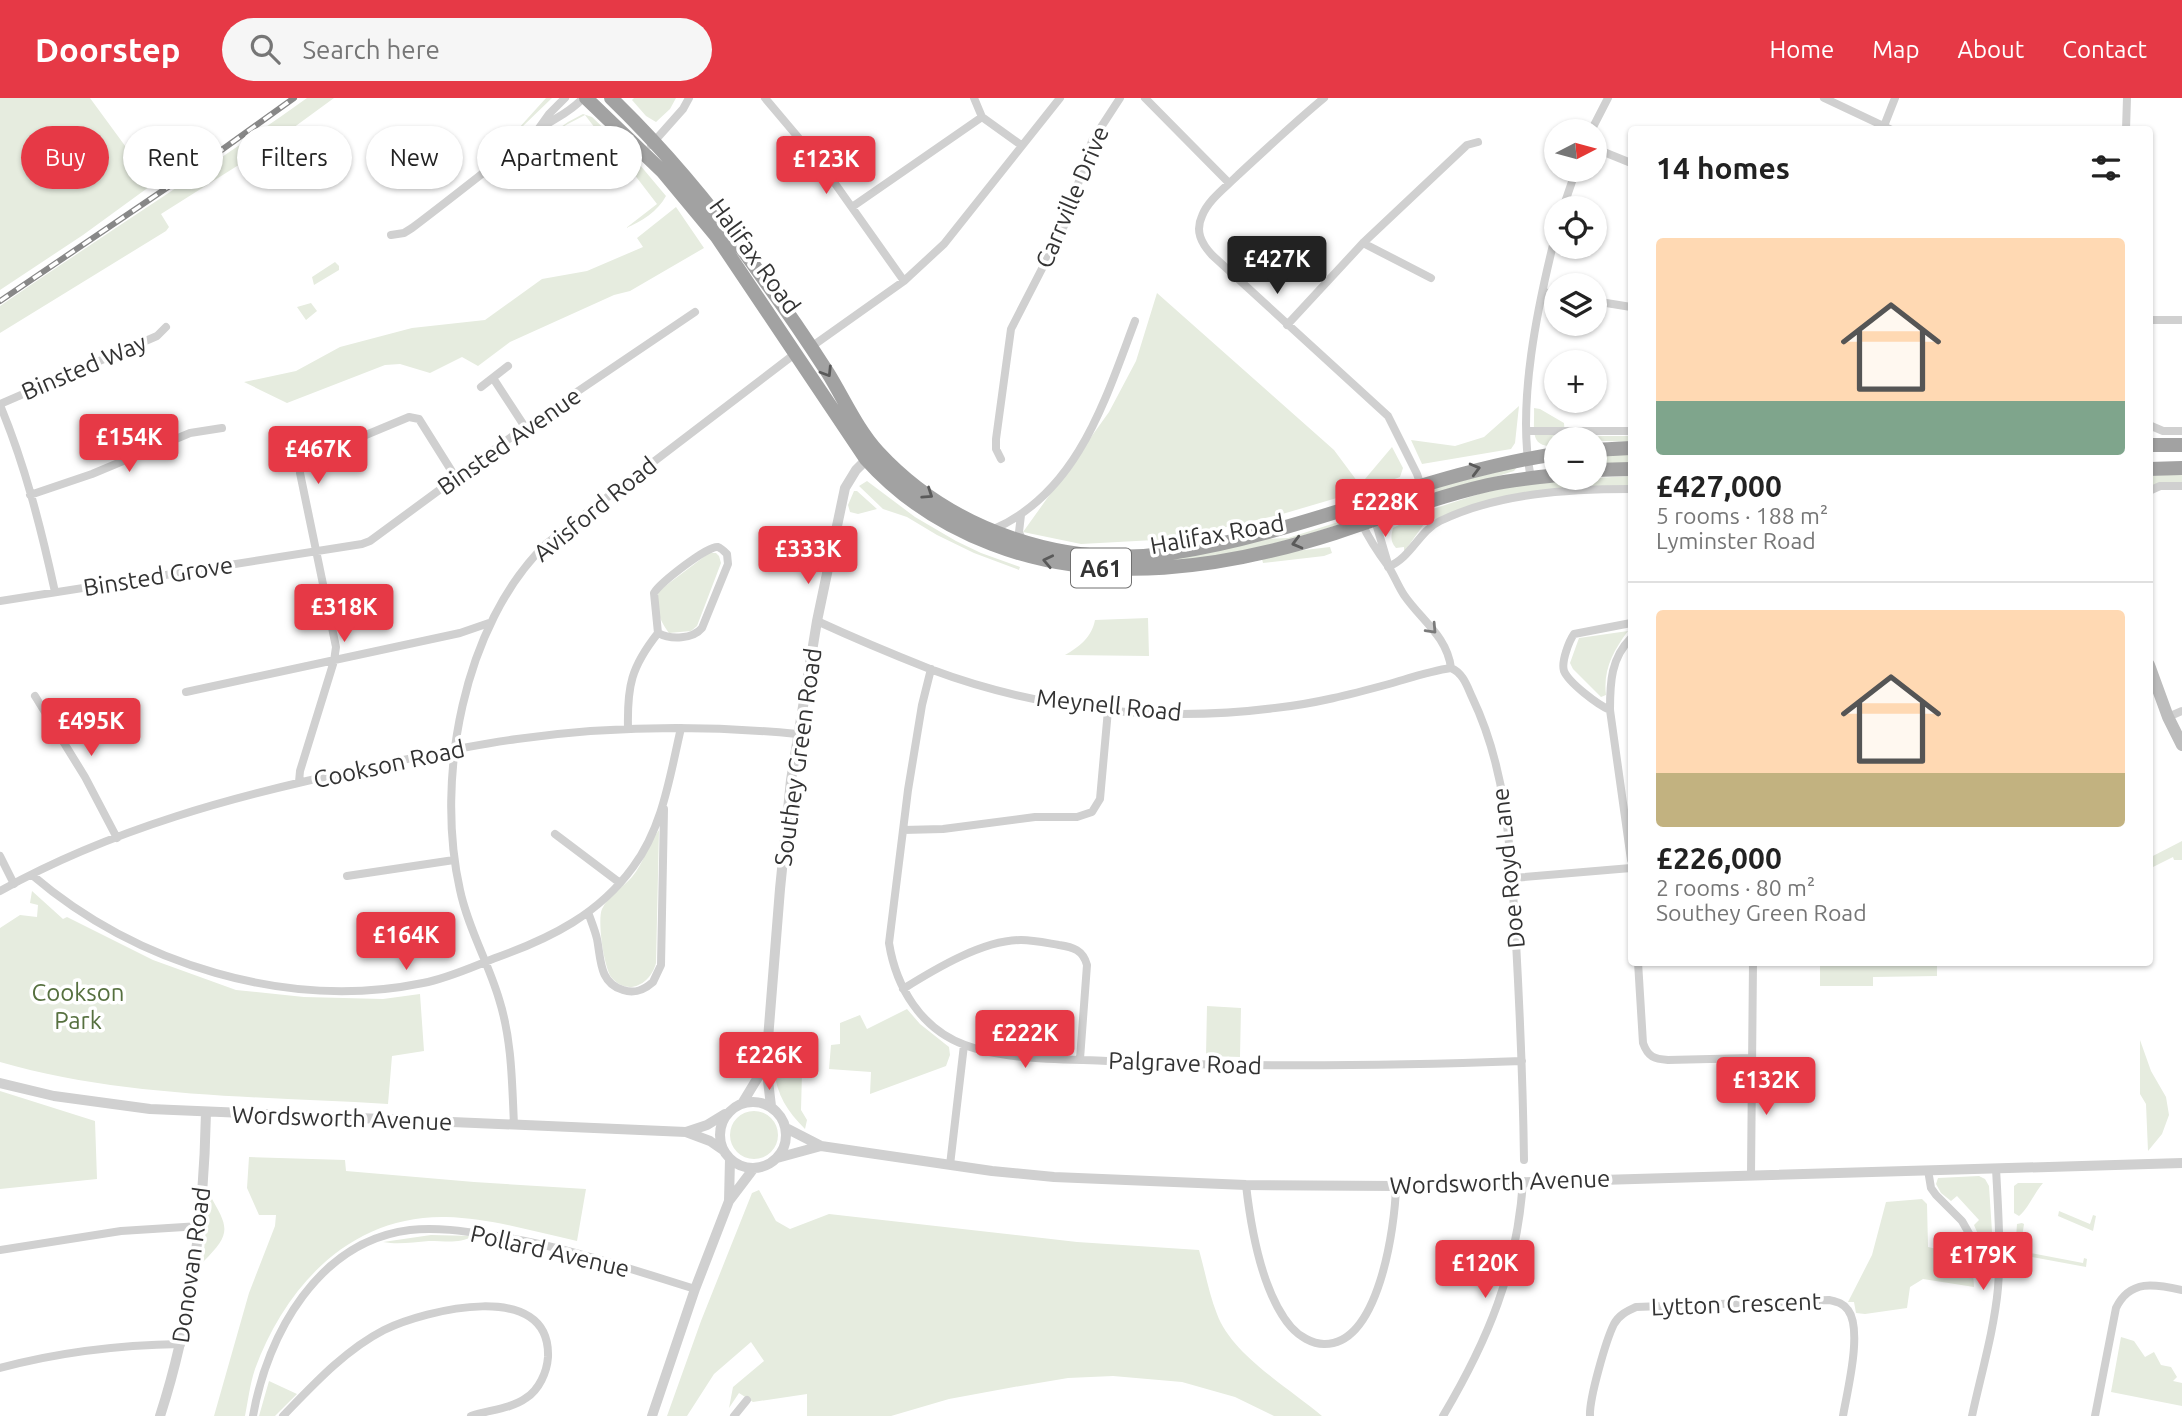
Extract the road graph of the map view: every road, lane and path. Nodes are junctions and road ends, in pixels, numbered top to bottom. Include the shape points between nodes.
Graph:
1 (565, 98) edge
2 (584, 98) edge
3 (611, 98) edge
4 (689, 98) edge
5 (765, 98) edge
6 (974, 98) edge
7 (1060, 98) edge
8 (1119, 98) edge
9 (1145, 98) edge
10 (1324, 98) edge
11 (1608, 98) edge
12 (1824, 98) edge
13 (1895, 98) edge
14 (2127, 98) edge
15 (982, 117) junction
16 (1597, 119) edge
17 (541, 126) edge
18 (546, 126) edge
19 (1884, 126) edge
20 (1888, 126) edge
21 (2126, 126) edge
22 (1478, 142) dead end
23 (1021, 145) junction
24 (649, 147) junction
25 (1607, 153) edge
26 (1628, 162) edge
27 (477, 178) edge
28 (1229, 184) junction
29 (852, 206) junction
30 (391, 235) dead end
31 (1363, 243) junction
32 (1550, 259) edge
33 (1431, 278) dead end
34 (904, 281) junction
35 (1543, 292) joint
36 (1607, 303) edge
37 (1628, 307) edge
38 (695, 312) dead end
39 (2153, 320) edge
40 (2182, 320) edge
41 (1135, 321) dead end
42 (1287, 325) junction
43 (166, 327) dead end
44 (811, 347) junction
45 (796, 353) junction
46 (508, 366) dead end
47 (493, 378) junction
48 (481, 387) dead end
49 (0, 404) edge
50 (525, 427) junction
51 (2153, 427) edge
52 (222, 428) dead end
53 (1628, 431) edge
54 (2182, 431) edge
55 (1527, 432) junction
56 (2153, 445) edge
57 (2182, 445) edge
58 (1628, 448) edge
59 (1607, 449) edge
60 (871, 454) junction
61 (1544, 456) edge
62 (1528, 458) junction
63 (1000, 459) dead end
64 (2182, 468) edge
65 (1628, 469) edge
66 (2153, 469) edge
67 (1607, 470) edge
68 (1544, 476) edge
69 (456, 478) junction
70 (1531, 478) junction
71 (1420, 485) junction
72 (2182, 486) edge
73 (1628, 489) edge
74 (2153, 489) edge
75 (30, 495) junction
76 (1363, 503) junction
77 (1427, 503) junction
78 (1021, 515) junction
79 (1369, 522) junction
80 (993, 530) junction
81 (1023, 542) junction
82 (317, 552) junction
83 (1388, 566) junction
84 (55, 592) junction
85 (0, 601) edge
86 (817, 621) junction
87 (489, 624) junction
88 (1628, 624) edge
89 (658, 633) junction
90 (1628, 642) edge
91 (334, 660) junction
92 (1451, 668) junction
93 (931, 669) junction
94 (2153, 676) edge
95 (186, 692) dead end
96 (35, 696) dead end
97 (1610, 709) junction
98 (1108, 710) junction
99 (2182, 711) edge
100 (2168, 717) junction
101 (681, 728) junction
102 (628, 729) junction
103 (797, 734) junction
104 (2182, 745) edge
105 (454, 750) junction
106 (299, 782) junction
107 (663, 805) junction
108 (903, 830) junction
109 (555, 834) dead end
110 (117, 838) junction
111 (1628, 838) edge
112 (0, 856) edge
113 (454, 860) junction
114 (1628, 868) edge
115 (32, 875) junction
116 (346, 876) dead end
117 (1513, 878) junction
118 (620, 883) junction
119 (14, 884) junction
120 (0, 891) edge
121 (588, 912) junction
122 (484, 962) junction
123 (1638, 966) edge
124 (1753, 966) edge
125 (903, 989) junction
126 (964, 1045) junction
127 (1752, 1058) junction
128 (1080, 1059) junction
129 (1522, 1061) junction
130 (766, 1064) junction
131 (0, 1083) edge
132 (743, 1102) junction
133 (771, 1106) junction
134 (206, 1112) junction
135 (726, 1114) junction
136 (514, 1125) junction
137 (786, 1128) junction
138 (686, 1132) junction
139 (821, 1146) junction
140 (726, 1155) junction
141 (776, 1158) junction
142 (1524, 1160) dead end
143 (2182, 1163) edge
144 (950, 1165) junction
145 (754, 1168) junction
146 (1996, 1168) junction
147 (1928, 1170) junction
148 (1751, 1175) junction
149 (1523, 1181) junction
150 (1246, 1185) junction
151 (1396, 1186) junction
152 (729, 1201) junction
153 (200, 1226) junction
154 (0, 1250) edge
155 (1999, 1259) junction
156 (695, 1289) junction
157 (2182, 1290) edge
158 (181, 1344) junction
159 (0, 1368) edge
160 (747, 1400) dead end
161 (160, 1416) edge
162 (253, 1416) edge
163 (283, 1416) edge
164 (471, 1416) edge
165 (652, 1416) edge
166 (734, 1416) edge
167 (1443, 1416) edge
168 (1590, 1416) edge
169 (1843, 1416) edge
170 (1972, 1416) edge
171 (2095, 1416) edge

1 - 17 street
2 - 18 street
2 - 24 highway, Halifax Road / A61
3 - 24 highway, Halifax Road / A61
4 - 24 street
5 - 29 street
6 - 15 street
7 - 23 street
8 - 63 street, Carrville Drive via 1092,141 1065,224 1011,329 996,439
9 - 28 street
10 - 28 street
11 - 16 street
12 - 19 street
13 - 20 street
14 - 21 street
15 - 23 street
15 - 29 street
22 - 31 street via 1467,145
23 - 34 street via 944,244
24 - 44 highway, Halifax Road / A61 via 718,216
24 - 45 highway, Halifax Road / A61
25 - 26 street
27 - 30 street via 412,228
28 - 42 street via 1201,216 1201,241
29 - 34 street
31 - 33 street
31 - 42 street
32 - 35 street
34 - 44 street
35 - 55 street via 1530,372
36 - 37 street
38 - 50 street, Binsted Avenue
39 - 40 street
41 - 78 street via 1088,436 1051,491
42 - 71 street via 1388,416
43 - 49 street, Binsted Way via 157,336
44 -> 60 highway, Halifax Road / A61
45 - 60 highway, Halifax Road / A61
45 - 87 street, Avisford Road via 546,544 517,576
46 - 47 street
47 - 48 street
47 - 50 street
49 - 75 street
50 - 69 street, Binsted Avenue
51 - 54 street
52 - 75 street via 190,433
53 - 55 street
55 - 62 street
56 - 57 highway
58 - 59 highway
79 -> 60 highway, Halifax Road / A61 via 1202,564 1131,570 1087,568 1029,557 975,538 890,483
60 -> 80 highway, Halifax Road / A61 via 924,492
60 - 86 street, Southey Green Road via 845,488
61 - 62 highway, Halifax Road / A61
62 - 70 street
71 -> 62 highway, Halifax Road / A61
64 - 66 highway
65 - 67 highway
68 - 70 highway, Halifax Road / A61
69 - 82 street, Binsted Avenue via 370,541
69 - 82 street via 415,417 307,458 301,462 300,473
70 - 77 highway, Halifax Road / A61
71 - 76 highway, Halifax Road / A61
71 - 77 street
72 - 74 street
73 - 83 street via 1528,496 1471,509 1431,526 1402,561
75 - 84 street
76 - 79 highway
76 - 81 highway, Halifax Road / A61 via 1250,537 1168,553 1087,555
77 - 79 highway, Halifax Road / A61
78 - 80 street
78 - 81 street
79 - 83 street, Doe Royd Lane
79 - 83 street, Doe Royd Lane via 1372,546
80 - 81 highway, Halifax Road / A61
82 - 84 street, Binsted Grove
82 - 91 street via 336,647
83 -> 92 street, Doe Royd Lane via 1404,594 1441,638
84 - 85 street, Binsted Grove
86 - 93 street, Meynell Road
86 - 103 street, Southey Green Road
87 - 91 street
87 - 105 street, Avisford Road
88 - 97 street via 1574,634 1564,665 1564,671 1594,702
89 - 89 street via 653,598 657,588 709,550 720,548 727,554 728,564 702,628 694,635
89 - 102 street via 634,670
90 - 97 street via 1612,671
91 - 95 street
91 - 106 street
92 - 98 street, Meynell Road via 1276,708 1189,714
92 - 117 street, Doe Royd Lane via 1463,678 1476,706 1496,765
93 - 98 street, Meynell Road via 1021,695
93 - 108 street, Palgrave Road
94 - 100 main road
96 - 110 street
97 - 111 street
98 - 108 street via 1100,799 1086,816
99 - 100 street
100 - 104 main road
101 - 102 street, Cookson Road
101 - 103 street, Cookson Road
101 - 107 street
102 - 105 street, Cookson Road
103 - 130 street, Southey Green Road
105 - 106 street, Cookson Road
105 - 113 street, Avisford Road via 450,824
106 - 110 street, Cookson Road
107 - 118 street via 648,842
107 - 121 street via 661,965 653,982 635,992 609,982
108 - 125 street, Palgrave Road via 890,943
109 - 118 street
110 - 115 street, Cookson Road
112 - 119 street
113 - 116 street
113 - 122 street, Avisford Road
114 - 117 street
115 - 119 street, Cookson Road
115 - 122 street via 76,908 153,951 266,984 318,990 389,989 426,983
117 - 129 street, Doe Royd Lane
118 - 121 street
119 - 120 street, Cookson Road
121 - 122 street via 551,936
122 - 136 street, Avisford Road via 506,1030
123 - 127 street via 1646,1053 1668,1060
124 - 127 street
125 - 126 street, Palgrave Road via 934,1026
125 - 128 street via 939,967 1006,942 1072,947 1085,957 1087,965
126 - 128 street, Palgrave Road
126 - 144 street
127 - 148 street
128 - 129 street, Palgrave Road via 1304,1066
129 - 142 street, Doe Royd Lane
130 - 132 street, Southey Green Road
130 - 133 street, Southey Green Road
131 - 134 street, Wordsworth Avenue via 94,1103
132 - 133 street
132 - 135 street
133 - 137 street
134 - 136 street, Wordsworth Avenue
134 - 153 street, Donovan Road
135 - 138 street, Wordsworth Avenue
135 - 140 street via 719,1131
136 - 138 street, Wordsworth Avenue
137 - 139 street, Wordsworth Avenue
137 - 141 street via 783,1150
138 - 140 street, Wordsworth Avenue via 710,1141
139 - 141 street, Wordsworth Avenue
139 - 144 street, Wordsworth Avenue
140 - 145 street via 737,1164
140 - 152 street
141 - 145 street
143 - 146 street, Wordsworth Avenue
144 - 150 street, Wordsworth Avenue via 1054,1177
145 - 152 street
146 - 147 street, Wordsworth Avenue
146 - 155 street
147 - 148 street, Wordsworth Avenue
147 - 155 street via 1931,1188 1962,1221 1979,1251
148 - 149 street, Wordsworth Avenue
149 - 151 street, Wordsworth Avenue
149 - 167 street via 1517,1240 1502,1294 1477,1357
150 - 151 street, Wordsworth Avenue
150 - 151 street via 1264,1276 1291,1327 1320,1344 1352,1334 1368,1308 1387,1257
152 - 156 street
153 - 154 street via 121,1231
153 - 158 street, Donovan Road
155 - 170 street via 1994,1318
156 - 162 street, Pollard Avenue via 519,1239 438,1229 387,1235 342,1258 304,1293 278,1336
156 - 165 street
157 - 171 street via 2145,1284 2120,1300
158 - 159 street via 91,1351
158 - 161 street, Donovan Road
160 - 166 street
163 - 164 street via 332,1368 385,1329 456,1308 518,1311 540,1327 545,1338 548,1363 544,1375 529,1397
168 - 169 street, Lytton Crescent via 1615,1323 1624,1312 1636,1307 1829,1300 1848,1309 1854,1322

